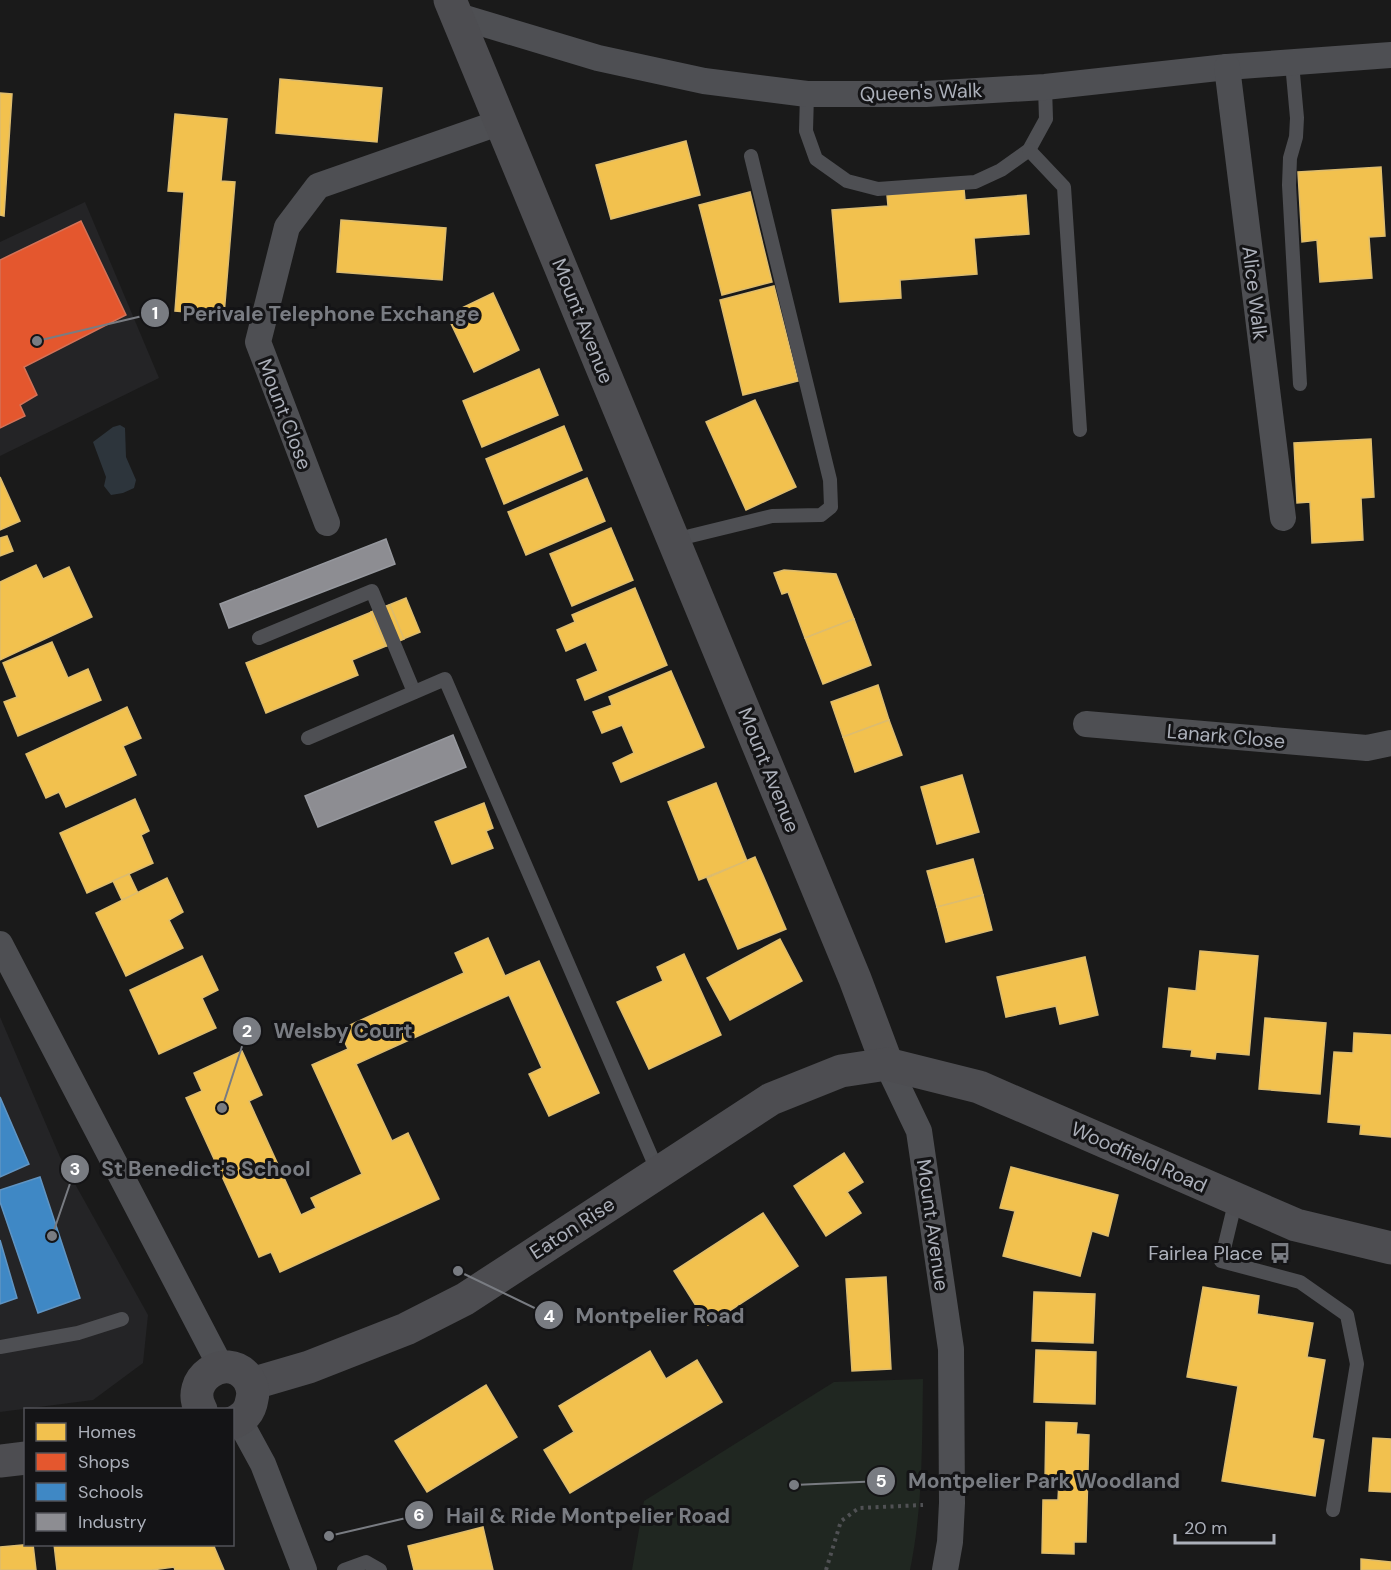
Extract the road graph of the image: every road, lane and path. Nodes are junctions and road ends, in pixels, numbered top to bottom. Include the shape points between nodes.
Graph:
1 (454, 8) edge
2 (1391, 55) edge
3 (1292, 63) junction
4 (1227, 67) junction
5 (1045, 87) junction
6 (807, 94) junction
7 (501, 122) junction
8 (1029, 150) junction
9 (751, 156) dead end
10 (1300, 384) dead end
11 (1080, 430) dead end
12 (1283, 518) dead end
13 (327, 523) dead end
14 (674, 540) junction
15 (259, 638) dead end
16 (414, 692) junction
17 (1086, 724) dead end
18 (308, 738) dead end
19 (1379, 746) edge
20 (1391, 756) edge
21 (0, 946) edge
22 (887, 1064) junction
23 (658, 1172) junction
24 (1236, 1199) junction
25 (1391, 1248) edge
26 (122, 1319) dead end
27 (0, 1347) edge
28 (221, 1367) junction
29 (251, 1384) junction
30 (197, 1408) edge
31 (236, 1421) edge
32 (24, 1458) edge
33 (0, 1461) edge
34 (952, 1503) junction
35 (1333, 1510) dead end
36 (304, 1570) edge
37 (344, 1570) edge
38 (380, 1570) edge
39 (826, 1570) edge
40 (945, 1570) edge

1 - 6 street, Queen's Walk via 598,58 704,81
1 - 7 street, Mount Avenue
2 - 3 street, Queen's Walk
3 - 4 street, Queen's Walk
3 - 10 lane via 1297,118 1289,185
4 - 5 street, Queen's Walk
4 - 12 street, Alice Walk
5 - 6 street, Queen's Walk via 926,94
5 - 8 lane via 1046,119
6 - 8 lane via 806,131 816,159 847,181 878,189 975,182
7 - 13 street, Mount Close via 318,186 287,227 258,342
7 - 14 street, Mount Avenue
8 - 11 lane via 1064,187
9 - 14 lane via 830,480 831,507 821,514 771,516
14 - 22 street, Mount Avenue
15 - 16 lane via 372,591
16 - 18 lane
16 - 23 lane via 444,679
17 - 19 street, Lanark Close
19 - 20 street, Lanark Close
21 - 28 street
22 - 23 street, Eaton Rise via 841,1071 771,1099
22 - 24 street, Woodfield Road via 979,1087
22 - 34 street, Mount Avenue via 921,1142 951,1349
23 - 29 street, Eaton Rise via 465,1299 406,1329 309,1367
24 - 25 street, Woodfield Road via 1296,1226
24 - 35 lane via 1221,1261 1300,1282 1347,1315 1357,1364
26 - 27 lane via 57,1338
28 - 29 street via 242,1372
28 - 30 street via 201,1380
29 - 31 street via 254,1395 250,1409
31 - 36 street via 263,1464
32 - 33 street
34 - 39 path via 859,1508 841,1521
34 - 40 street, Mount Avenue
37 - 38 lane via 366,1562

